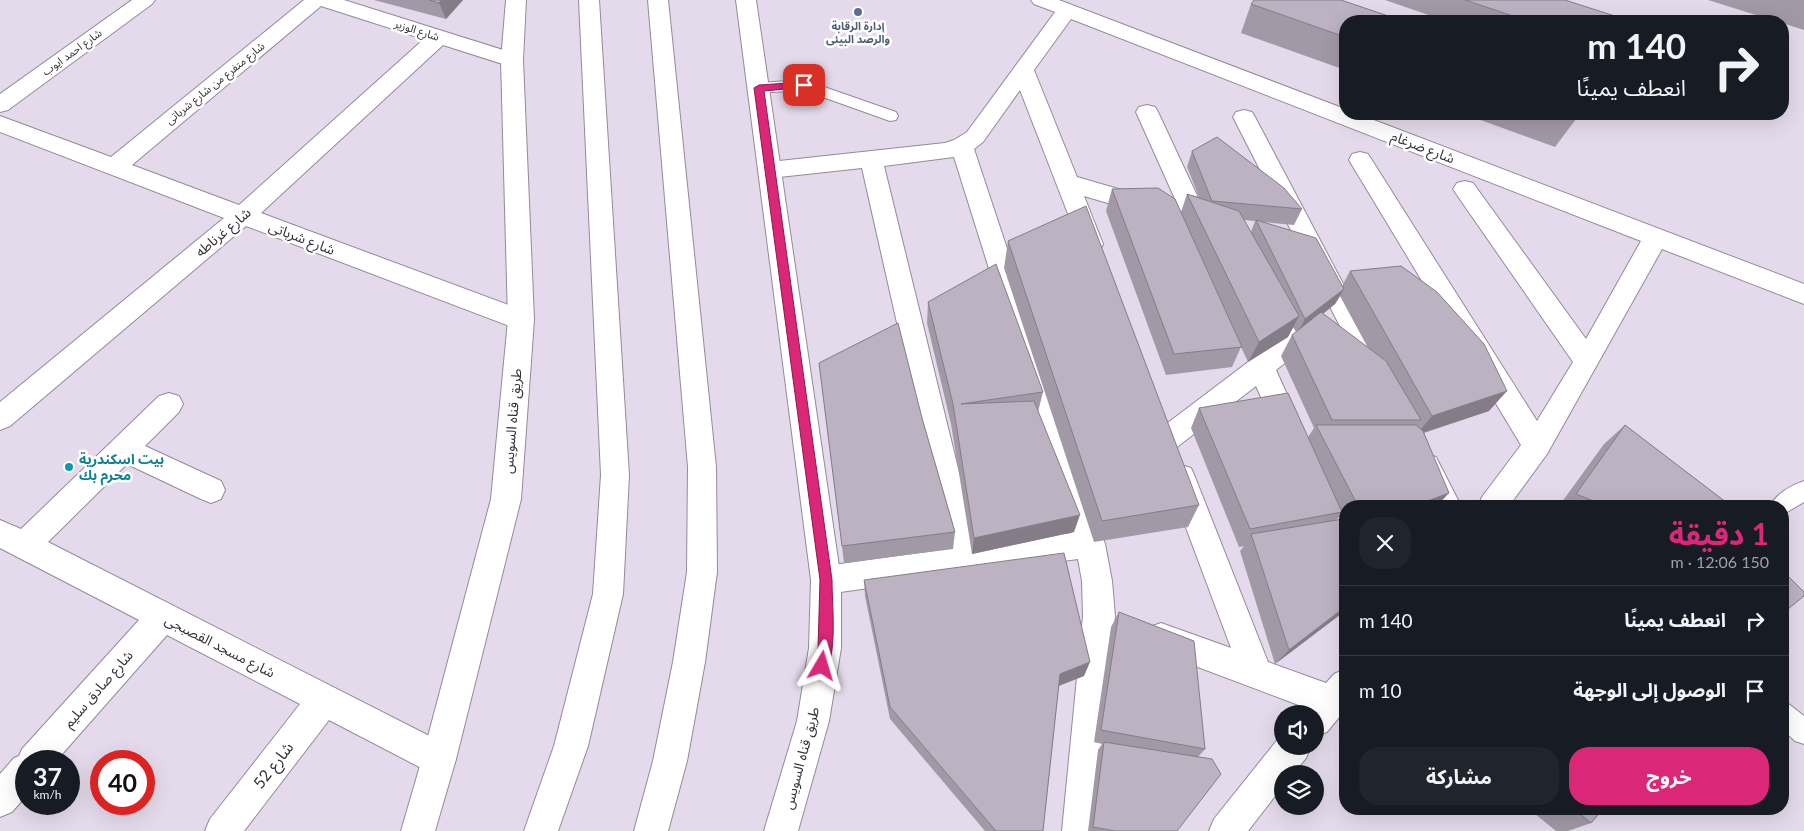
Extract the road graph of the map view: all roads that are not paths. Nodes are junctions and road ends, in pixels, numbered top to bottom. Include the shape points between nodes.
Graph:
1 (145, 0) edge
2 (316, 0) edge
3 (322, 0) edge
4 (516, 0) edge
5 (589, 0) edge
6 (658, 0) edge
7 (746, 0) edge
8 (1042, 0) edge
9 (1067, 10) junction
10 (439, 37) junction
11 (512, 60) junction
12 (1023, 69) junction
13 (759, 88) junction
14 (0, 105) edge
15 (1147, 112) dead end
16 (1339, 115) edge
17 (890, 116) dead end
18 (1244, 117) dead end
19 (1352, 120) edge
20 (0, 124) edge
21 (962, 146) junction
22 (871, 159) junction
23 (1360, 160) dead end
24 (114, 167) junction
25 (770, 170) junction
26 (1067, 183) junction
27 (1465, 189) dead end
28 (243, 215) junction
29 (1220, 226) edge
30 (1188, 228) junction
31 (1656, 237) junction
32 (1286, 244) edge
33 (1315, 252) junction
34 (1099, 265) edge
35 (1432, 278) junction
36 (1403, 281) edge
37 (1804, 294) edge
38 (1344, 295) junction
39 (521, 320) junction
40 (1587, 362) junction
41 (1247, 370) junction
42 (1388, 393) edge
43 (169, 404) dead end
44 (1156, 412) edge
45 (0, 418) edge
46 (1167, 439) junction
47 (1415, 445) edge
48 (1537, 446) junction
49 (124, 449) junction
50 (1301, 457) edge
51 (211, 490) dead end
52 (1804, 490) edge
53 (1444, 500) edge
54 (1496, 500) edge
55 (1789, 500) edge
56 (7, 539) edge
57 (1090, 544) junction
58 (966, 561) junction
59 (826, 580) junction
60 (162, 617) junction
61 (1120, 623) junction
62 (1256, 672) junction
63 (324, 700) junction
64 (1330, 702) edge
65 (1789, 718) edge
66 (1804, 732) edge
67 (44, 750) edge
68 (1287, 755) edge
69 (439, 759) junction
70 (15, 783) edge
71 (0, 800) edge
72 (222, 831) edge
73 (418, 831) edge
74 (541, 831) edge
75 (650, 831) edge
76 (781, 831) edge
77 (1079, 831) edge
78 (1226, 831) edge

1 - 14 main road, شارع احمد ايوب
2 - 24 main road, شارع متفرع من شارع شرباتى
3 - 10 main road, شارع الوزير
4 - 11 main road, طريق قناه السويس
5 - 74 main road via 615,475 613,515 608,594 571,746
6 - 75 main road via 702,467 702,572 670,761
7 - 13 main road, طريق قناه السويس
8 - 9 main road, شارع ضرغام
9 - 12 main road
9 - 16 main road, شارع ضرغام
10 - 11 main road, شارع الوزير
10 - 28 main road, شارع غرناطه
11 - 39 main road, طريق قناه السويس
12 - 21 main road via 975,136
12 - 26 main road
13 - 17 lane via 804,85
13 - 25 main road, طريق قناه السويس
15 - 30 main road
18 - 33 main road
19 - 31 main road, شارع ضرغام
20 - 24 main road, شارع شرباتى
21 - 22 main road via 946,151
21 - 57 main road
22 - 25 main road
22 - 58 main road
23 - 35 main road
24 - 28 main road, شارع شرباتى
25 - 59 main road, طريق قناه السويس
26 - 30 main road via 1169,211
26 - 34 main road
27 - 40 main road
28 - 39 main road, شارع شرباتى
28 - 45 main road, شارع غرناطه
29 - 30 main road
31 - 37 main road, شارع ضرغام
31 - 40 main road
32 - 33 main road
33 - 38 main road
35 - 36 main road
35 - 48 main road
38 - 41 main road via 1288,331
38 - 42 main road
39 - 69 main road, طريق قناه السويس via 506,499
40 - 48 main road
41 - 46 main road
41 - 50 main road
43 - 49 main road
44 - 46 main road
46 - 62 main road
47 - 53 main road
48 - 54 main road
49 - 51 main road
49 - 56 main road
52 - 55 lane
56 - 60 main road, شارع مسجد القصبجى
57 - 58 main road
57 - 61 main road via 1097,581
58 - 59 main road
59 - 76 main road, طريق قناه السويس via 825,648 813,720
60 - 63 main road, شارع مسجد القصبجى
60 - 67 main road, شارع صادق سليم
61 - 62 main road
61 - 77 main road
62 - 64 main road
63 - 69 main road, شارع مسجد القصبجى
63 - 72 main road, شارع 52
65 - 66 lane
68 - 78 main road
69 - 73 main road, طريق قناه السويس
70 - 71 main road

